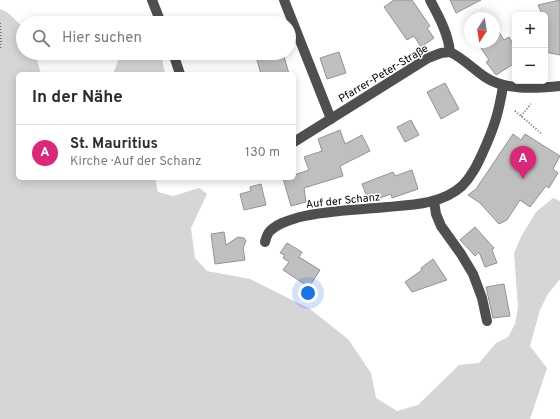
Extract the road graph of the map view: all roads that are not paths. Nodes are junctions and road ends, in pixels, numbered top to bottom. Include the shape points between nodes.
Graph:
1 (152, 0) edge
2 (284, 0) edge
3 (430, 0) edge
4 (158, 16) edge
5 (290, 16) edge
6 (296, 30) edge
7 (450, 52) junction
8 (175, 60) edge
9 (179, 72) edge
10 (503, 86) junction
11 (560, 86) edge
12 (331, 119) junction
13 (296, 141) edge
14 (434, 201) junction
15 (265, 242) dead end
16 (487, 321) dead end

1 - 4 street
2 - 5 street, Pfarrer-Peter-Straße
3 - 7 street via 449,40
6 - 12 street, Pfarrer-Peter-Straße
7 - 10 street via 459,56 483,76
7 - 12 street, Pfarrer-Peter-Straße via 428,58
8 - 9 street
10 - 11 street
10 - 14 street, Auf der Schanz via 496,121 476,168 460,187
12 - 13 street, Pfarrer-Peter-Straße
14 - 15 street, Auf der Schanz via 313,214 278,225 269,232
14 - 16 street via 441,226 473,274

